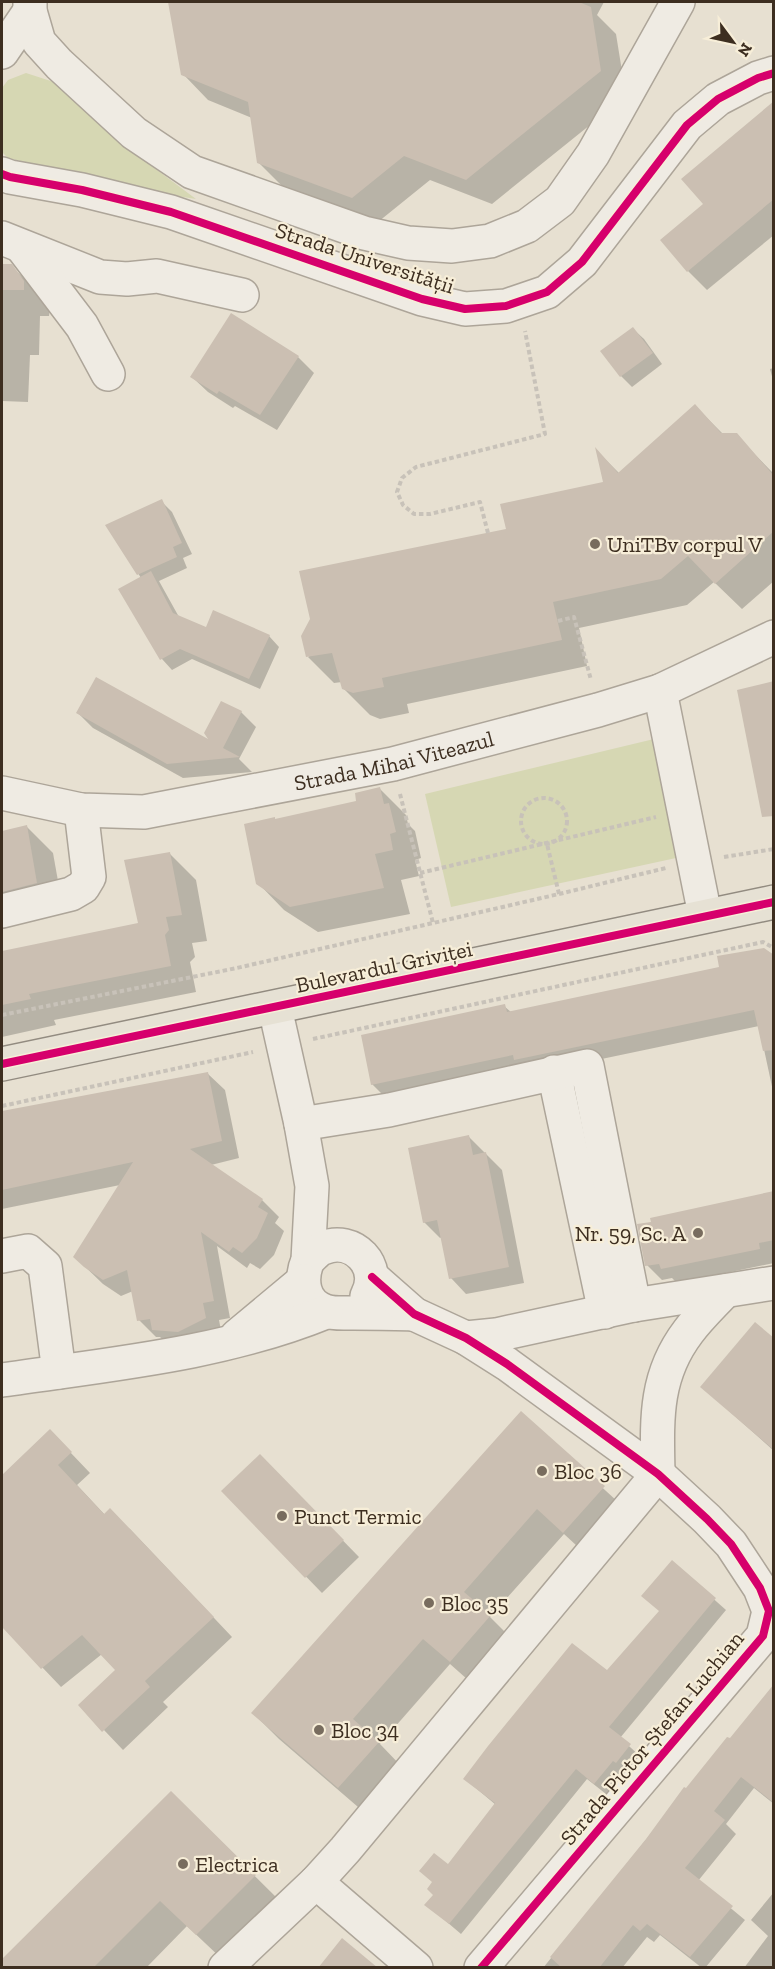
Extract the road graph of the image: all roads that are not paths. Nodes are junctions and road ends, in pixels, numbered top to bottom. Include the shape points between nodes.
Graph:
1 (678, 2) edge
2 (30, 6) edge
3 (2, 52) edge
4 (774, 74) edge
5 (2, 174) edge
6 (11, 242) edge
7 (242, 295) dead end
8 (108, 374) dead end
9 (774, 637) edge
10 (660, 691) junction
11 (2, 793) edge
12 (81, 810) junction
13 (774, 902) edge
14 (2, 911) edge
15 (705, 915) junction
16 (275, 1008) junction
17 (2, 1064) edge
18 (554, 1072) junction
19 (301, 1124) junction
20 (312, 1186) junction
21 (346, 1245) junction
22 (2, 1256) edge
23 (306, 1271) junction
24 (372, 1276) junction
25 (774, 1283) edge
26 (725, 1290) junction
27 (620, 1309) junction
28 (336, 1312) junction
29 (414, 1314) junction
30 (466, 1338) junction
31 (227, 1345) junction
32 (58, 1372) junction
33 (2, 1380) edge
34 (658, 1474) junction
35 (768, 1640) edge
36 (316, 1882) junction
37 (225, 1968) edge
38 (416, 1968) edge
39 (481, 1968) edge

1 - 2 street, Strada Universității via 593,154 560,201 527,226 490,241 452,246 408,243 364,233 192,172 134,133 59,64 39,42
2 - 3 street, Strada Universității
4 - 5 street, Strada Universității via 718,99 687,126 582,262 547,292 506,306 465,309 422,299 171,212
6 - 7 street via 100,278 158,276
6 - 8 street via 82,326
9 - 10 street, Strada Mihai Viteazul
10 - 12 street, Strada Mihai Viteazul via 393,764 144,812
10 - 15 street
11 - 12 street, Strada Mihai Viteazul
12 - 14 street via 89,877 83,887 71,894
13 - 15 main road, Bulevardul Griviței
15 - 16 main road, Bulevardul Griviței
16 - 17 main road, Bulevardul Griviței
16 - 19 street
18 - 19 street via 389,1110
18 - 27 street
18 - 27 street via 587,1066
19 - 20 street
20 - 21 street
20 - 23 street
21 - 23 street via 321,1249
21 - 24 street via 365,1258
22 - 32 street via 28,1251 45,1266
23 - 28 street via 310,1301
23 - 31 street
24 - 28 street via 364,1301 356,1308
24 - 29 street
25 - 26 street
26 - 27 street
26 - 34 street via 688,1332 660,1388
27 - 30 street
28 - 29 street
28 - 31 street
29 - 30 street, Strada Pictor Ștefan Luchian
30 - 34 street, Strada Pictor Ștefan Luchian
31 - 32 street
32 - 33 street
34 - 35 street, Strada Pictor Ștefan Luchian via 731,1544 760,1588 769,1611
34 - 36 street
35 - 39 street, Strada Pictor Ștefan Luchian
36 - 37 street
36 - 38 street

